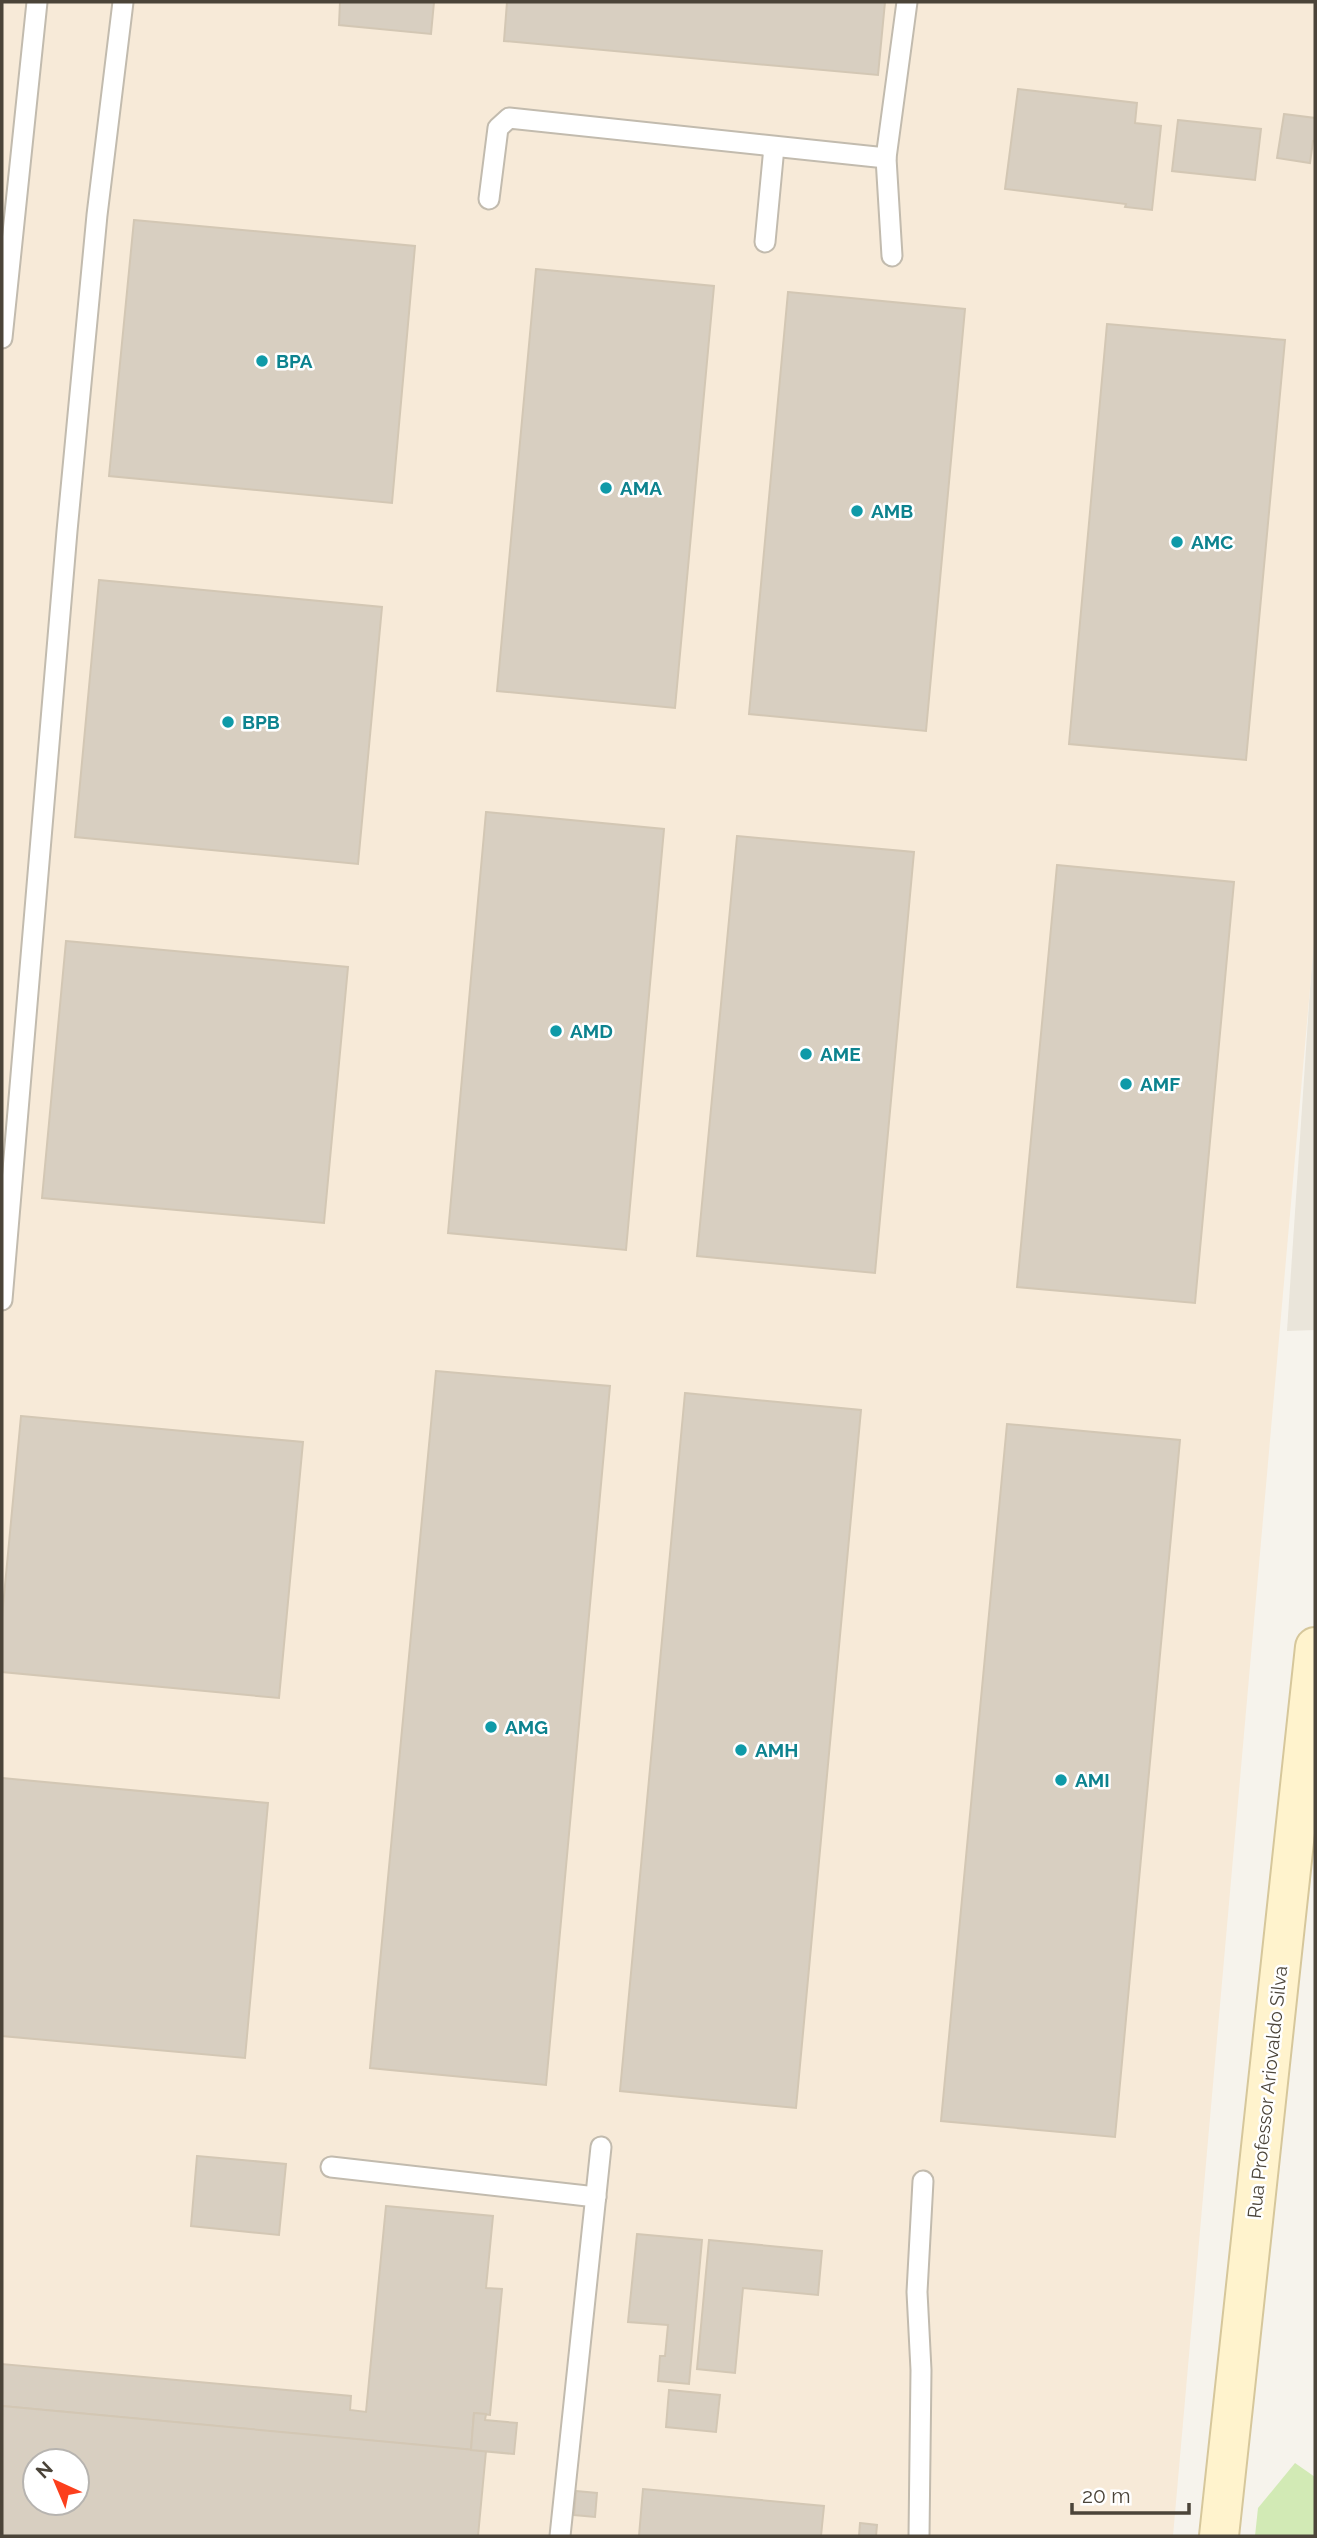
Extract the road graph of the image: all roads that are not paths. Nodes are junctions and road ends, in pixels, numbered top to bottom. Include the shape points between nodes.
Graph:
1 (37, 2) edge
2 (123, 2) edge
3 (907, 2) edge
4 (774, 146) junction
5 (886, 158) junction
6 (11, 168) edge
7 (489, 199) dead end
8 (765, 242) dead end
9 (892, 256) dead end
10 (2, 338) edge
11 (2, 1300) edge
12 (1315, 1647) edge
13 (601, 2147) dead end
14 (331, 2167) dead end
15 (923, 2181) dead end
16 (596, 2197) junction
17 (560, 2536) edge
18 (919, 2536) edge
19 (1219, 2536) edge

1 - 6 lane
2 - 11 lane via 68,517
3 - 5 lane
4 - 5 lane
4 - 7 lane via 509,118 498,128
4 - 8 lane
5 - 9 lane
6 - 10 lane
12 - 19 street, Rua Professor Ariovaldo Silva
13 - 16 lane
14 - 16 lane
15 - 18 lane via 917,2292
16 - 17 lane

